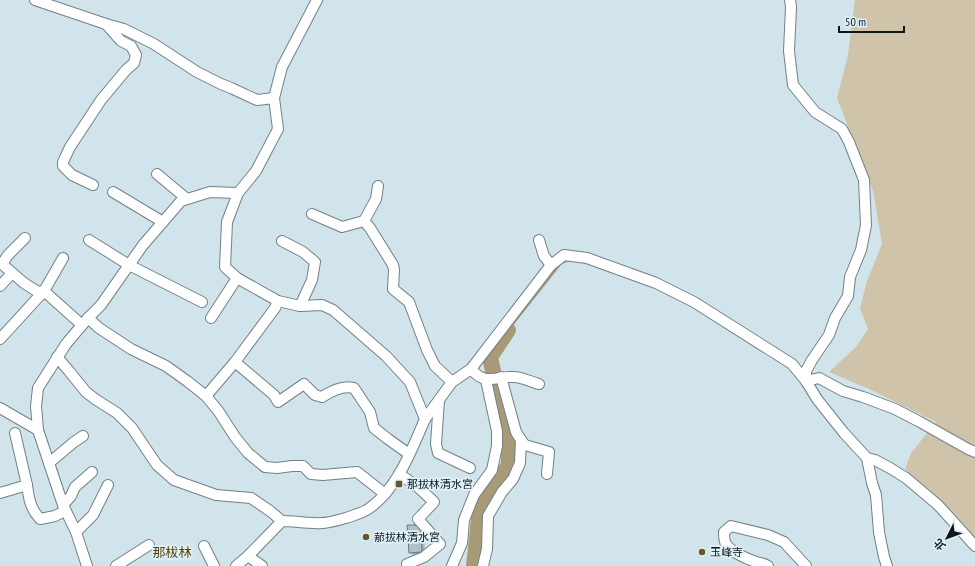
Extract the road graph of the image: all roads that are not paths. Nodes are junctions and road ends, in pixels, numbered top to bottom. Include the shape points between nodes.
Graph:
1 (35, 0) edge
2 (317, 0) edge
3 (790, 0) edge
4 (106, 24) junction
5 (274, 98) junction
6 (156, 174) dead end
7 (93, 185) dead end
8 (378, 186) dead end
9 (113, 192) dead end
10 (238, 193) junction
11 (187, 199) junction
12 (312, 214) dead end
13 (364, 221) junction
14 (163, 222) junction
15 (26, 238) dead end
16 (89, 240) dead end
17 (539, 240) dead end
18 (282, 241) dead end
19 (63, 258) dead end
20 (1, 263) edge
21 (129, 265) junction
22 (551, 265) junction
23 (12, 273) junction
24 (237, 278) junction
25 (0, 286) edge
26 (44, 291) junction
27 (278, 301) junction
28 (202, 302) dead end
29 (300, 306) junction
30 (211, 318) dead end
31 (85, 321) junction
32 (0, 339) edge
33 (58, 357) junction
34 (235, 362) junction
35 (471, 370) junction
36 (501, 378) junction
37 (486, 380) junction
38 (806, 381) junction
39 (452, 382) junction
40 (539, 384) dead end
41 (206, 396) junction
42 (439, 400) junction
43 (0, 408) edge
44 (425, 419) junction
45 (38, 430) junction
46 (15, 433) dead end
47 (83, 436) dead end
48 (521, 440) junction
49 (975, 452) edge
50 (409, 454) junction
51 (867, 458) junction
52 (49, 463) junction
53 (470, 468) dead end
54 (92, 472) dead end
55 (399, 474) junction
56 (547, 474) dead end
57 (26, 485) junction
58 (108, 485) dead end
59 (0, 493) edge
60 (386, 494) junction
61 (64, 508) junction
62 (282, 521) junction
63 (76, 532) junction
64 (150, 545) dead end
65 (204, 546) dead end
66 (975, 546) edge
67 (248, 556) junction
68 (87, 566) edge
69 (116, 566) edge
70 (214, 566) edge
71 (236, 566) edge
72 (262, 566) edge
73 (407, 566) edge
74 (452, 566) edge
75 (483, 566) edge
76 (768, 566) edge
77 (806, 566) edge
78 (887, 566) edge

1 - 4 street
2 - 5 street via 282,67
3 - 38 street via 789,50 793,85 815,112 842,129 849,142 864,180 866,225 861,250 850,277 848,296 835,318 829,335 806,371
4 - 5 street via 124,29 154,44 197,72 257,100
4 - 7 street via 121,41 131,46 136,55 134,63 101,100 63,162 63,166 72,175
5 - 10 street via 278,129 256,172
6 - 11 street
8 - 13 street via 376,200
9 - 14 street
10 - 11 street via 210,192
10 - 24 street via 227,222 225,267
11 - 14 street via 181,201
12 - 13 street via 342,227
13 - 39 street via 393,265 394,289 409,302 435,366
14 - 21 street
15 - 20 street
16 - 21 street
17 - 22 street via 544,256
18 - 29 street via 304,252 315,262 312,280
19 - 26 street
20 - 23 street
21 - 28 street
21 - 31 street via 101,305
22 - 35 street
22 - 38 street via 564,255 587,258 656,283 694,302 792,364
23 - 25 street
23 - 26 street via 38,292
24 - 27 street
24 - 30 street
26 - 31 street
26 - 32 street
27 - 29 street
27 - 34 street
29 - 44 street via 322,305 333,310 386,356 410,382
31 - 33 street
31 - 41 street via 166,366
33 - 45 street via 38,388
33 - 62 street via 86,392 117,413 132,428 157,465 174,480 216,495 251,498
34 - 41 street
34 - 50 street via 274,395 278,402 304,384 315,395 322,397 330,391 348,386 354,388 370,412 374,428
35 - 37 street via 476,376
35 - 39 street
36 - 37 street
36 - 40 street via 516,377
36 - 48 street via 516,432
37 - 74 street via 497,431 497,446 492,470 474,495 464,520 462,543
38 - 49 street via 819,378 843,391 895,409
38 - 51 street via 817,399
39 - 42 street
41 - 60 street via 248,453 265,467 303,466 311,474 323,475 357,472
42 - 44 street
42 - 53 street via 436,444 438,453
43 - 45 street
44 - 50 street
45 - 52 street
46 - 57 street
47 - 52 street
48 - 56 street via 525,445 549,452
48 - 75 street via 520,463 513,479 488,516 487,549
50 - 55 street
51 - 66 street via 906,478 938,505
51 - 78 street via 876,495 879,532
52 - 61 street
54 - 61 street via 75,487
55 - 60 street
55 - 73 street via 434,502 418,519 440,544 424,558
57 - 59 street
57 - 61 street via 29,502 40,519 55,516
58 - 63 street via 93,515
60 - 62 street via 370,508 340,520 323,523
61 - 63 street
62 - 67 street
63 - 68 street
64 - 69 street
65 - 70 street
67 - 71 street
67 - 72 street
76 - 77 street via 730,549 725,543 724,532 731,526 768,535 784,542

